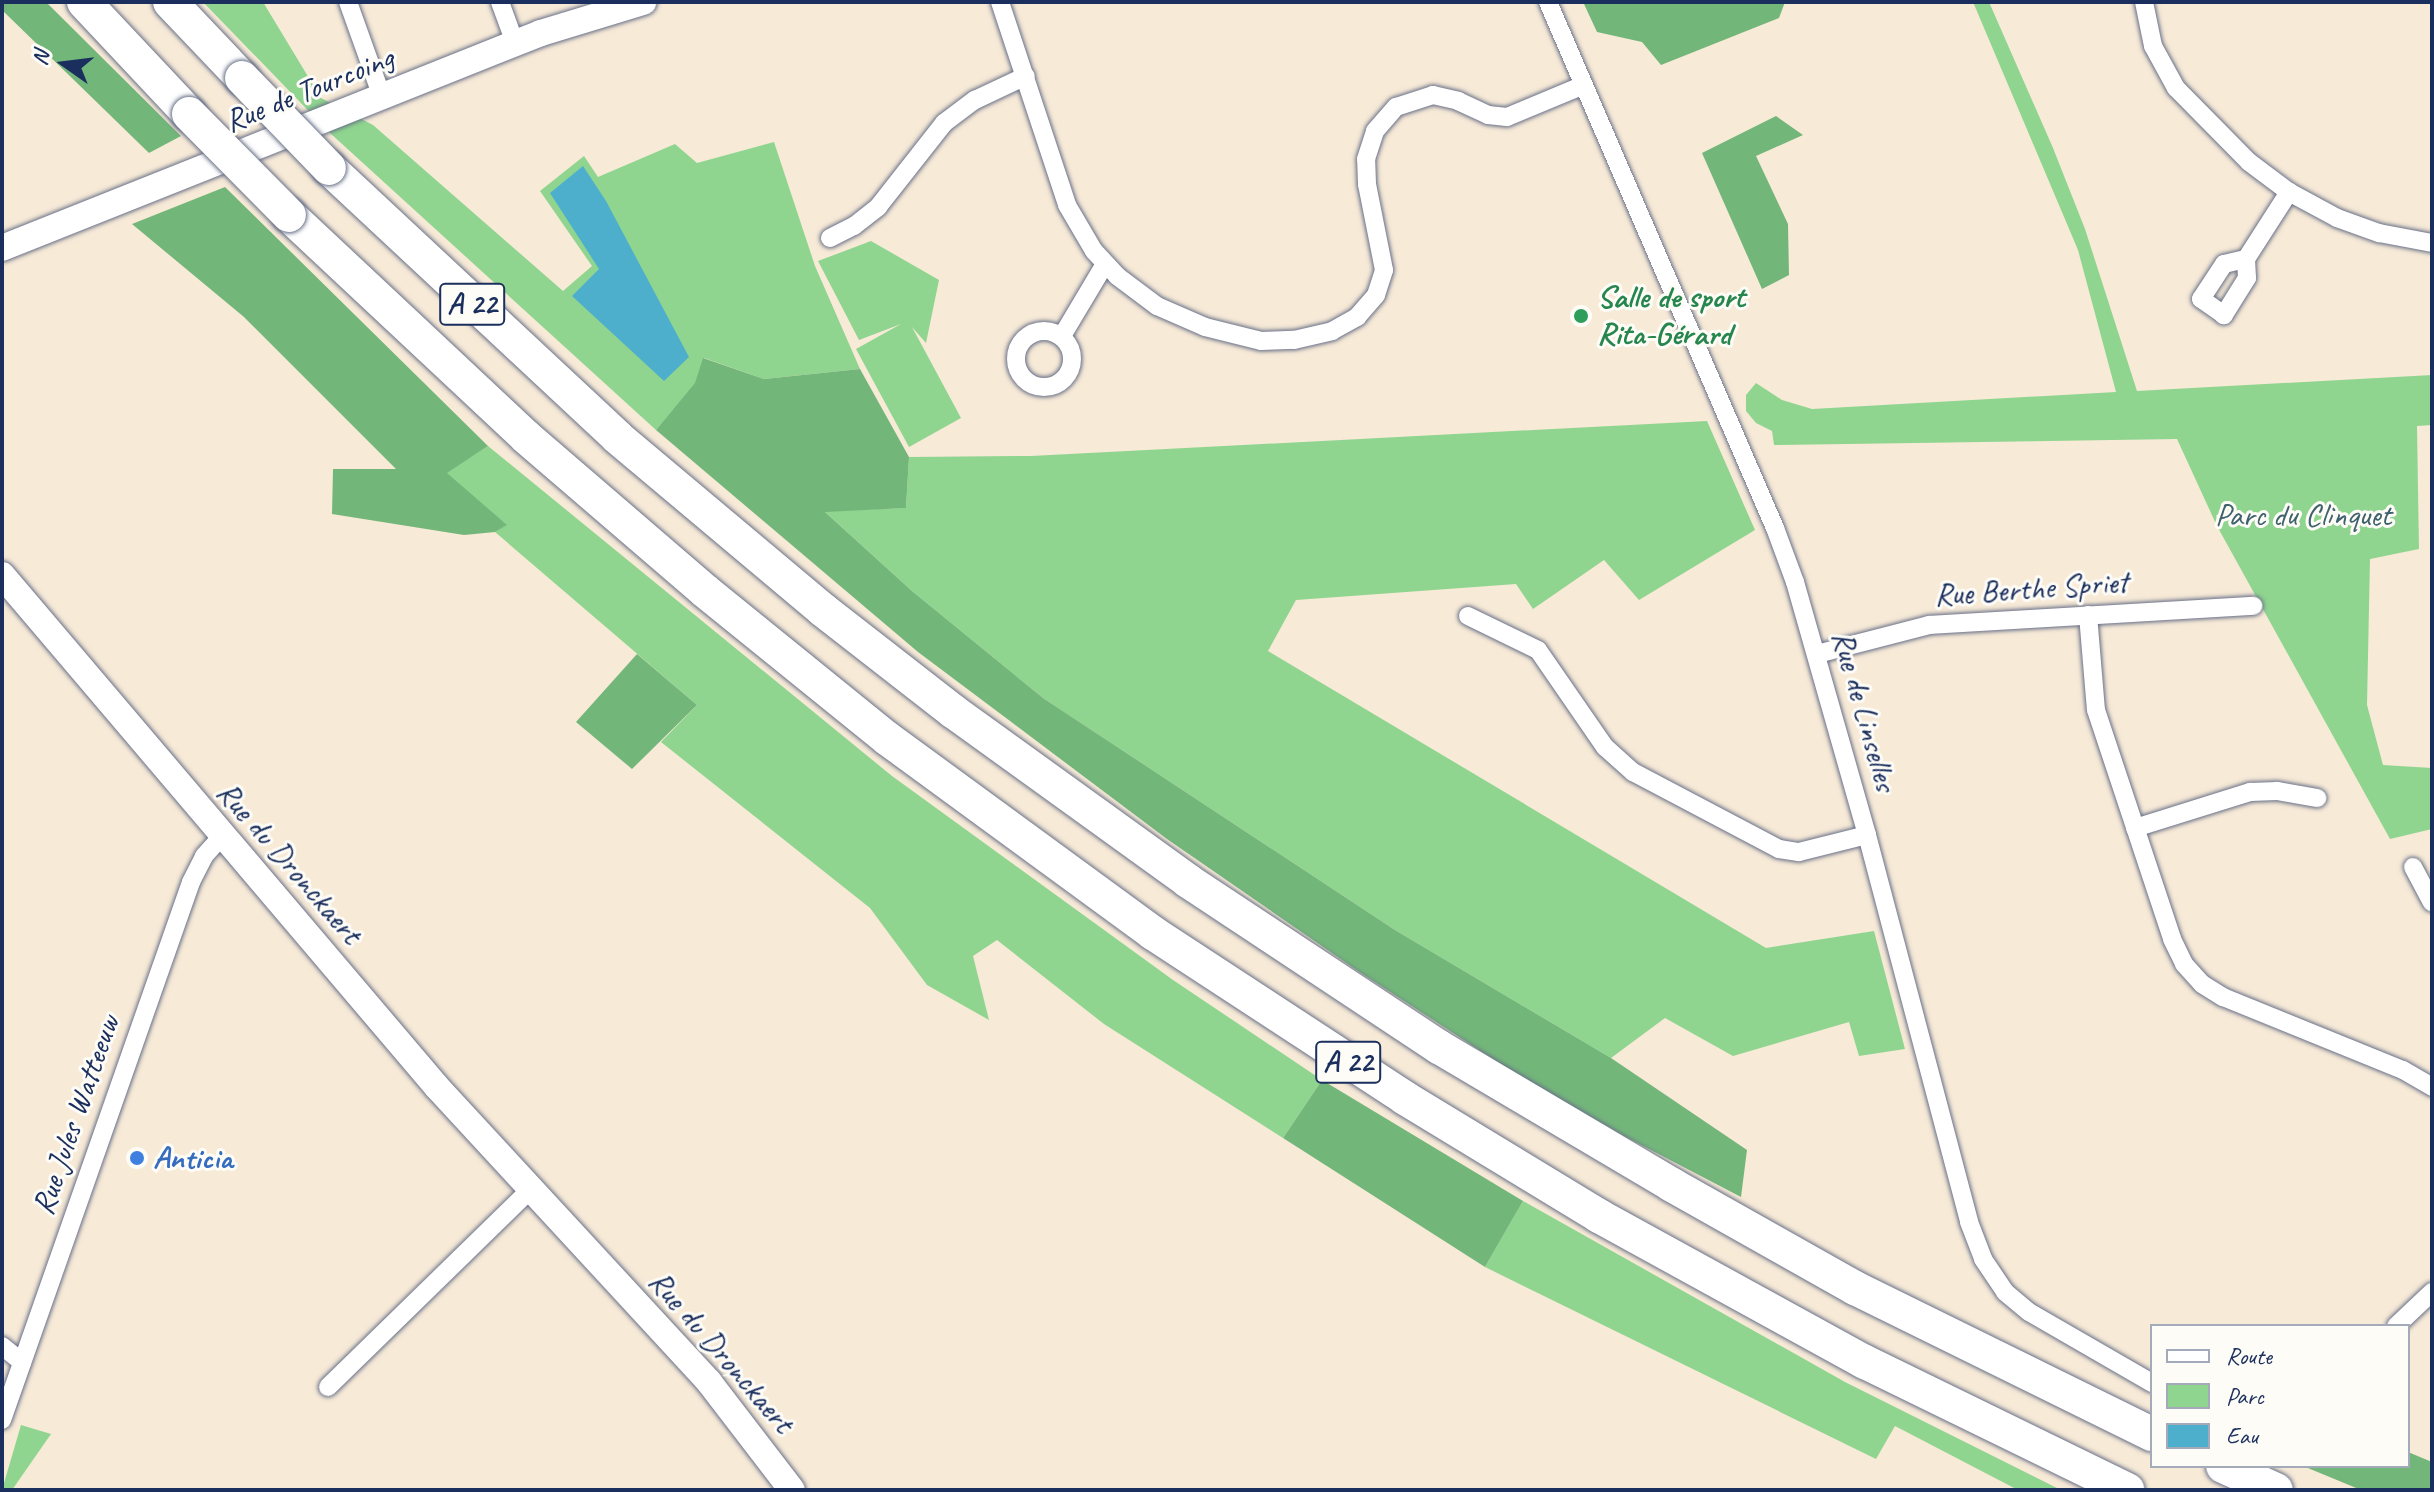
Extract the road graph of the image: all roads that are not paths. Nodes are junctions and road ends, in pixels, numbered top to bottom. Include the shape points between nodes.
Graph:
1 (84, 2) edge
2 (170, 2) edge
3 (348, 2) edge
4 (500, 2) edge
5 (643, 2) edge
6 (1000, 2) edge
7 (1548, 2) edge
8 (2144, 2) edge
9 (515, 43) junction
10 (1026, 76) junction
11 (1584, 85) junction
12 (382, 97) junction
13 (2289, 192) junction
14 (830, 238) dead end
15 (2432, 243) edge
16 (2, 248) edge
17 (2246, 259) dead end
18 (1105, 264) junction
19 (1062, 336) dead end
20 (2, 575) edge
21 (2253, 606) dead end
22 (2088, 615) junction
23 (1468, 616) dead end
24 (1817, 654) junction
25 (2317, 798) dead end
26 (2135, 828) junction
27 (1867, 835) junction
28 (221, 837) junction
29 (2413, 867) dead end
30 (2432, 902) edge
31 (2432, 1087) edge
32 (530, 1190) junction
33 (2432, 1292) edge
34 (2398, 1324) edge
35 (2, 1346) edge
36 (22, 1362) junction
37 (2150, 1382) edge
38 (328, 1387) dead end
39 (2, 1420) edge
40 (2150, 1433) edge
41 (2227, 1468) edge
42 (792, 1490) edge
43 (2127, 1490) edge
44 (2276, 1490) edge

1 - 43 highway, A 22, bridge via 289,215 526,437 852,711 959,793 1153,933 1344,1060 1587,1209 1933,1397
2 - 40 highway, A 22, bridge via 329,168 617,437 835,619 1051,783 1243,919 1417,1033 1637,1166 1855,1288
3 - 12 street
4 - 9 street
5 - 9 main road, Rue de Tourcoing
6 - 10 street
7 - 11 street, Rue de Linselles
8 - 13 street via 2153,46 2182,96 2249,162
9 - 12 main road, Rue de Tourcoing
10 - 14 street via 975,100 944,123 878,207
10 - 18 street via 1067,205
11 - 18 street via 1507,117 1433,95 1396,107 1375,131 1366,159 1383,256 1382,283 1368,307 1332,331 1278,342 1205,327 1157,306
11 - 24 street, Rue de Linselles via 1775,528
12 - 16 main road, Rue de Tourcoing
13 - 15 street via 2350,223
13 - 17 street
18 - 19 street
20 - 28 main road, Rue du Dronckaert
21 - 22 street, Rue Berthe Spriet
22 - 24 street, Rue Berthe Spriet via 1929,625
22 - 26 street via 2096,710
23 - 27 street via 1538,650 1605,747 1633,772 1779,849 1799,852
24 - 27 street, Rue de Linselles
25 - 26 street via 2250,792
26 - 31 street via 2177,951 2202,984
27 - 37 street, Rue de Linselles via 1969,1222 1988,1271 2029,1312
28 - 32 main road, Rue du Dronckaert
28 - 36 street, Rue Jules Watteeuw via 191,882
29 - 30 street
32 - 38 street
32 - 42 main road, Rue du Dronckaert via 709,1382
33 - 34 street
35 - 36 street
36 - 39 street, Rue Jules Watteeuw
41 - 44 highway

